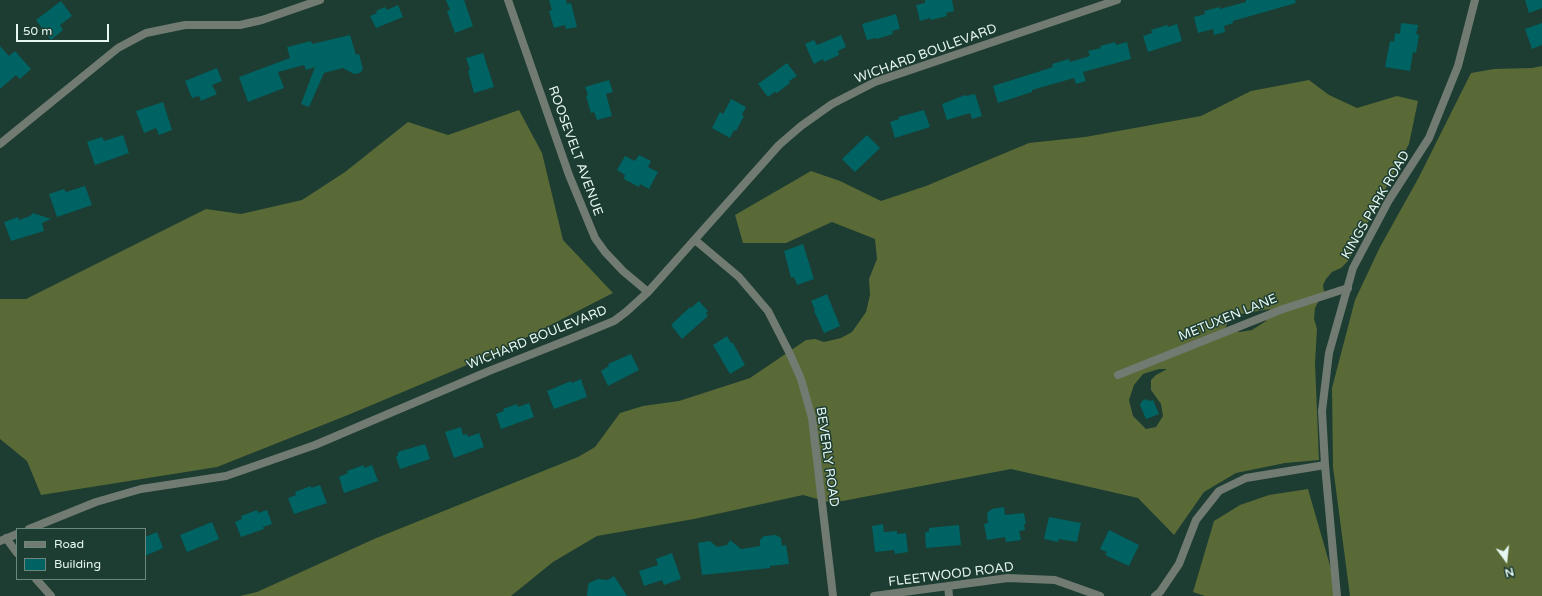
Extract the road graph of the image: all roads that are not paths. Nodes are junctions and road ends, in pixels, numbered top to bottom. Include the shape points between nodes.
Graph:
1 (320, 0) edge
2 (508, 0) edge
3 (1117, 0) edge
4 (1475, 0) edge
5 (0, 144) edge
6 (695, 240) junction
7 (1348, 288) junction
8 (648, 292) junction
9 (1118, 375) dead end
10 (1325, 466) junction
11 (31, 528) edge
12 (16, 534) edge
13 (3, 540) edge
14 (16, 552) edge
15 (37, 580) edge
16 (948, 586) junction
17 (51, 596) edge
18 (833, 596) edge
19 (874, 596) edge
20 (949, 596) edge
21 (1100, 596) edge
22 (1155, 596) edge
23 (1337, 596) edge

1 - 5 street via 240,25 185,25 146,33 118,48
2 - 8 street, ROOSEVELT AVENUE via 569,175 595,238 623,271
3 - 6 street, WICHARD BOULEVARD via 875,82 832,104 779,145
4 - 7 street, KINGS PARK ROAD via 1458,66 1429,138 1389,200 1353,268
6 - 8 street, WICHARD BOULEVARD
6 - 18 street, BEVERLY ROAD via 739,277 768,311 801,379 812,418
7 - 9 street, METUXEN LANE via 1283,309
7 - 10 street, KINGS PARK ROAD via 1329,353 1322,411
8 - 11 street, WICHARD BOULEVARD via 614,321 315,445 226,476 141,489 96,502
10 - 22 street via 1246,478 1219,491 1196,520 1179,564
10 - 23 street, KINGS PARK ROAD
12 - 13 street
13 - 14 street
15 - 17 street
16 - 19 street, FLEETWOOD ROAD
16 - 20 street
16 - 21 street, FLEETWOOD ROAD via 1008,578 1055,580

